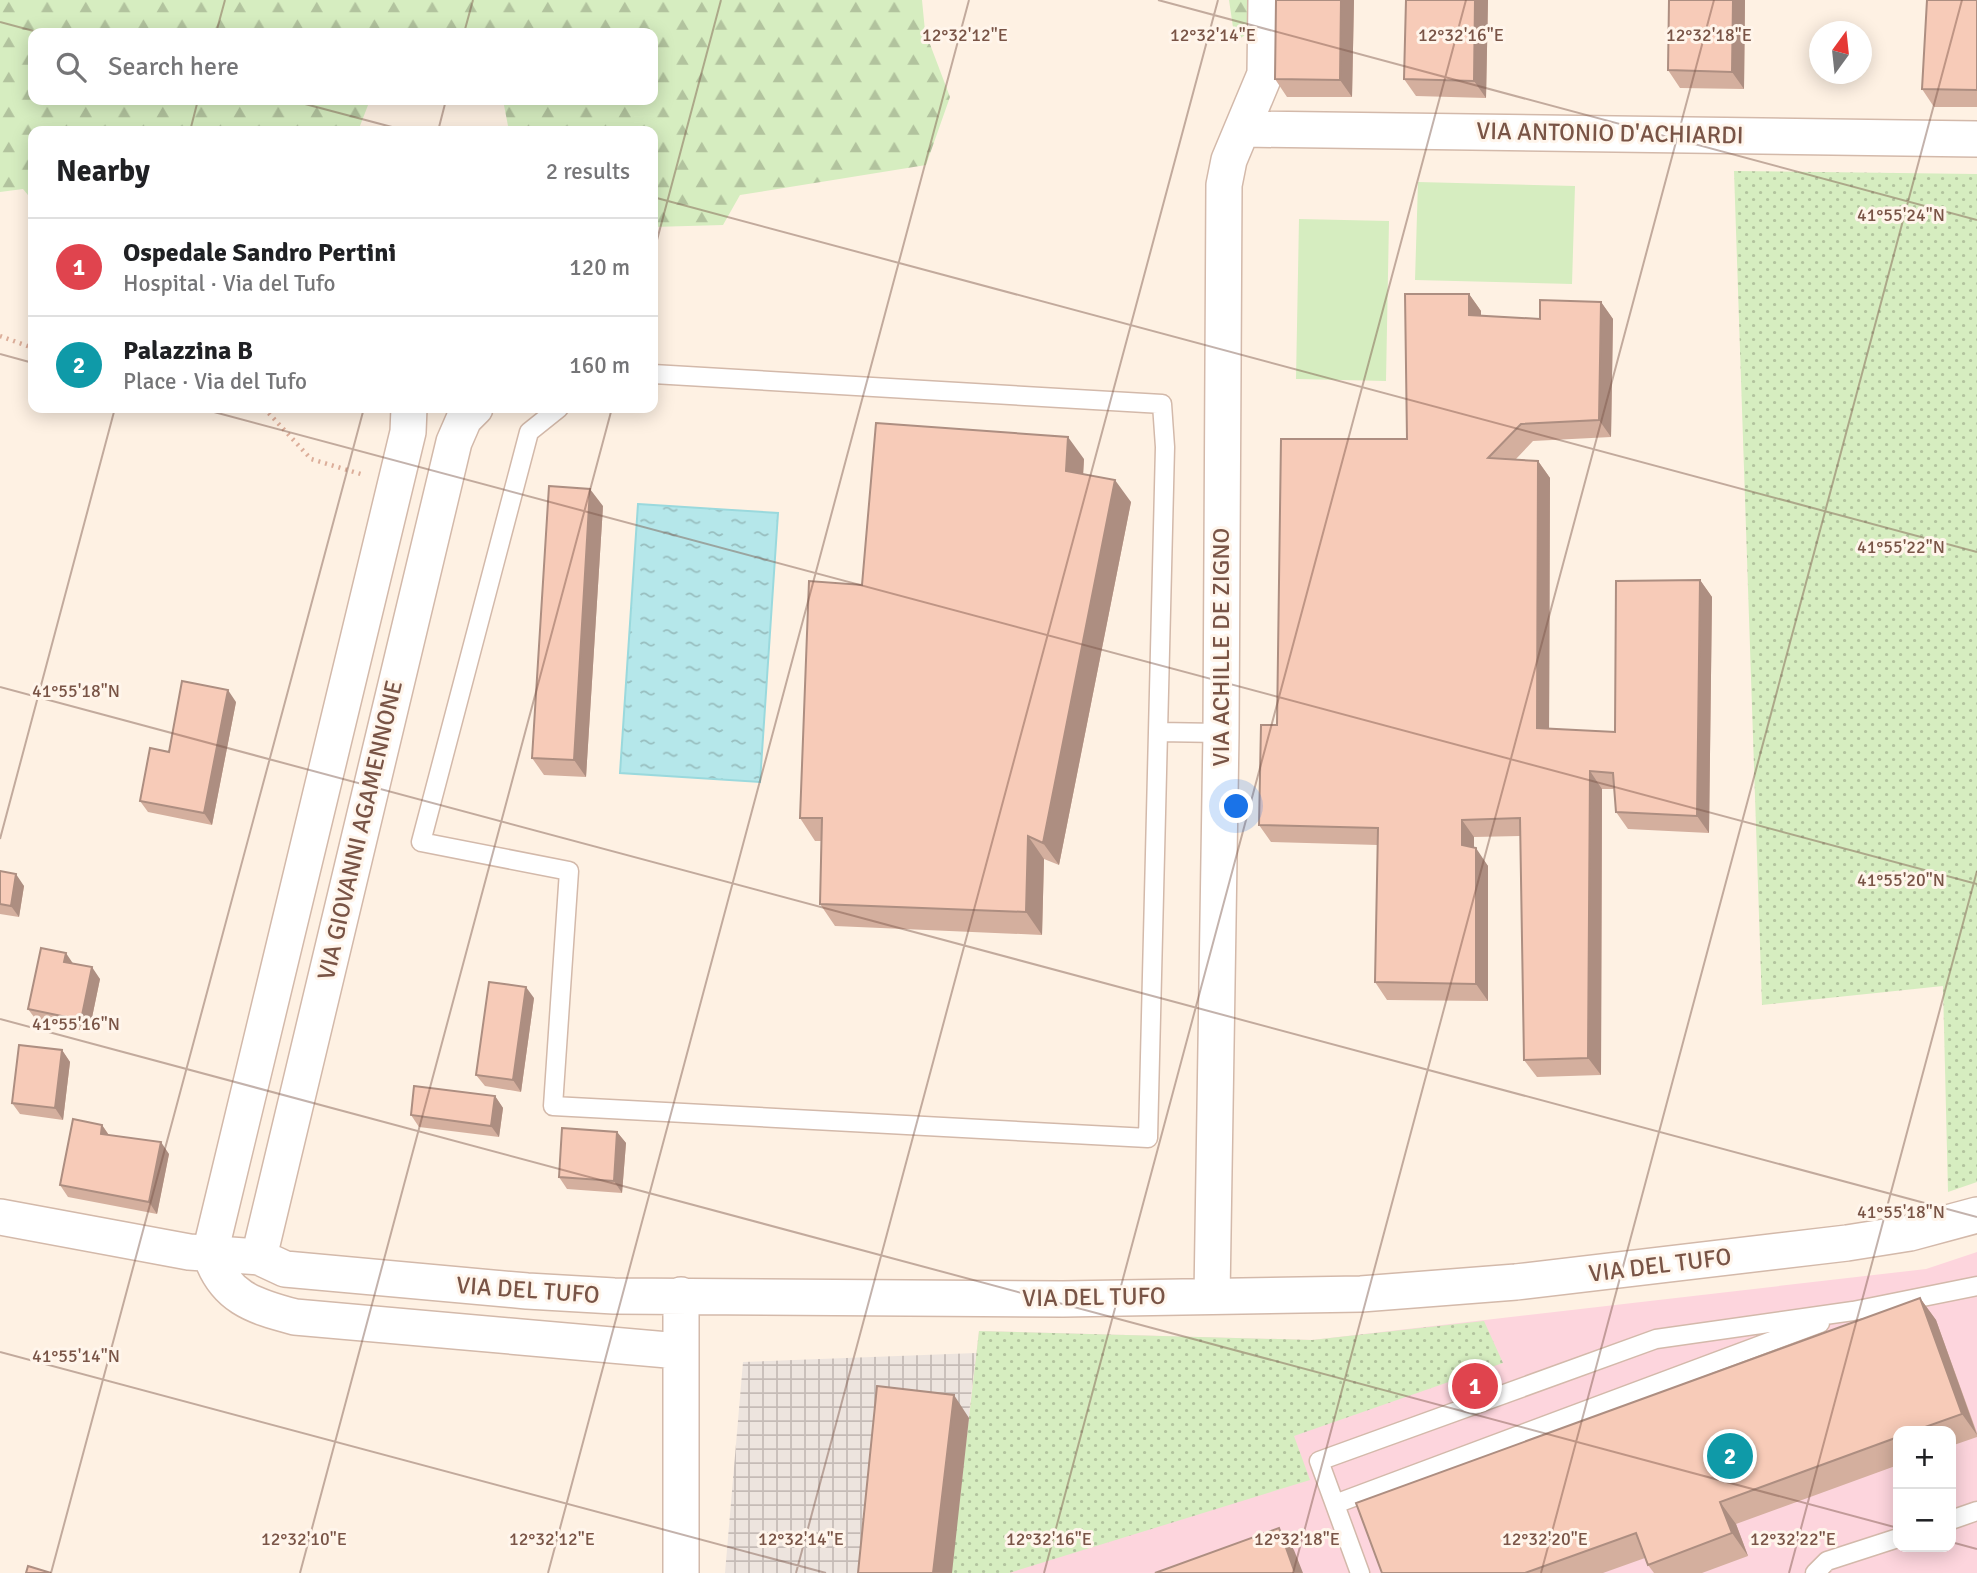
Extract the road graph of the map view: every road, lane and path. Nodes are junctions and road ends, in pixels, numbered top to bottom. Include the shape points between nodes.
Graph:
1 (1266, 0) edge
2 (1244, 129) junction
3 (1977, 139) edge
4 (0, 336) edge
5 (28, 346) edge
6 (658, 374) edge
7 (269, 413) edge
8 (408, 413) edge
9 (470, 413) edge
10 (553, 413) edge
11 (396, 482) junction
12 (352, 668) junction
13 (396, 679) junction
14 (1158, 732) junction
15 (1221, 733) junction
16 (278, 960) junction
17 (326, 971) junction
18 (1977, 1215) edge
19 (0, 1217) edge
20 (210, 1253) junction
21 (259, 1257) junction
22 (1977, 1286) edge
23 (681, 1294) junction
24 (1212, 1296) junction
25 (1853, 1311) junction
26 (679, 1352) junction
27 (1335, 1504) junction
28 (1977, 1511) edge
29 (1956, 1518) edge
30 (1893, 1540) edge
31 (681, 1573) edge
32 (1360, 1573) edge
33 (1815, 1573) edge

1 - 2 street, VIA ACHILLE DE ZIGNO via 1265,74
2 - 3 street, VIA ANTONIO D'ACHIARDI
2 - 15 street, VIA ACHILLE DE ZIGNO via 1229,160 1224,185
4 - 5 path
6 - 14 lane via 1162,404 1165,447
7 - 11 path via 311,459
8 - 11 street, VIA GIOVANNI AGAMENNONE
9 - 13 street, VIA GIOVANNI AGAMENNONE via 454,442
10 - 14 lane via 529,432 421,842 569,871 553,1106 1149,1138
11 - 12 street, VIA GIOVANNI AGAMENNONE
12 - 13 street
12 - 16 street, VIA GIOVANNI AGAMENNONE
13 - 17 street, VIA GIOVANNI AGAMENNONE
14 - 15 lane
15 - 24 street, VIA ACHILLE DE ZIGNO
16 - 17 street
16 - 20 street, VIA GIOVANNI AGAMENNONE
17 - 21 street, VIA GIOVANNI AGAMENNONE
18 - 24 street, VIA DEL TUFO via 1847,1243 1503,1284 1361,1294
19 - 20 street, VIA DEL TUFO
20 - 21 street, VIA DEL TUFO
20 - 26 street, VIA DEL TUFO via 222,1281 235,1292 269,1310 295,1317
21 - 23 street, VIA DEL TUFO via 285,1269 318,1273 527,1291
22 - 25 lane
23 - 24 street, VIA DEL TUFO
23 - 26 street
25 - 27 lane
25 - 27 lane via 1656,1339 1319,1461
26 - 31 street
27 - 32 lane
28 - 29 lane
30 - 33 lane via 1827,1561

